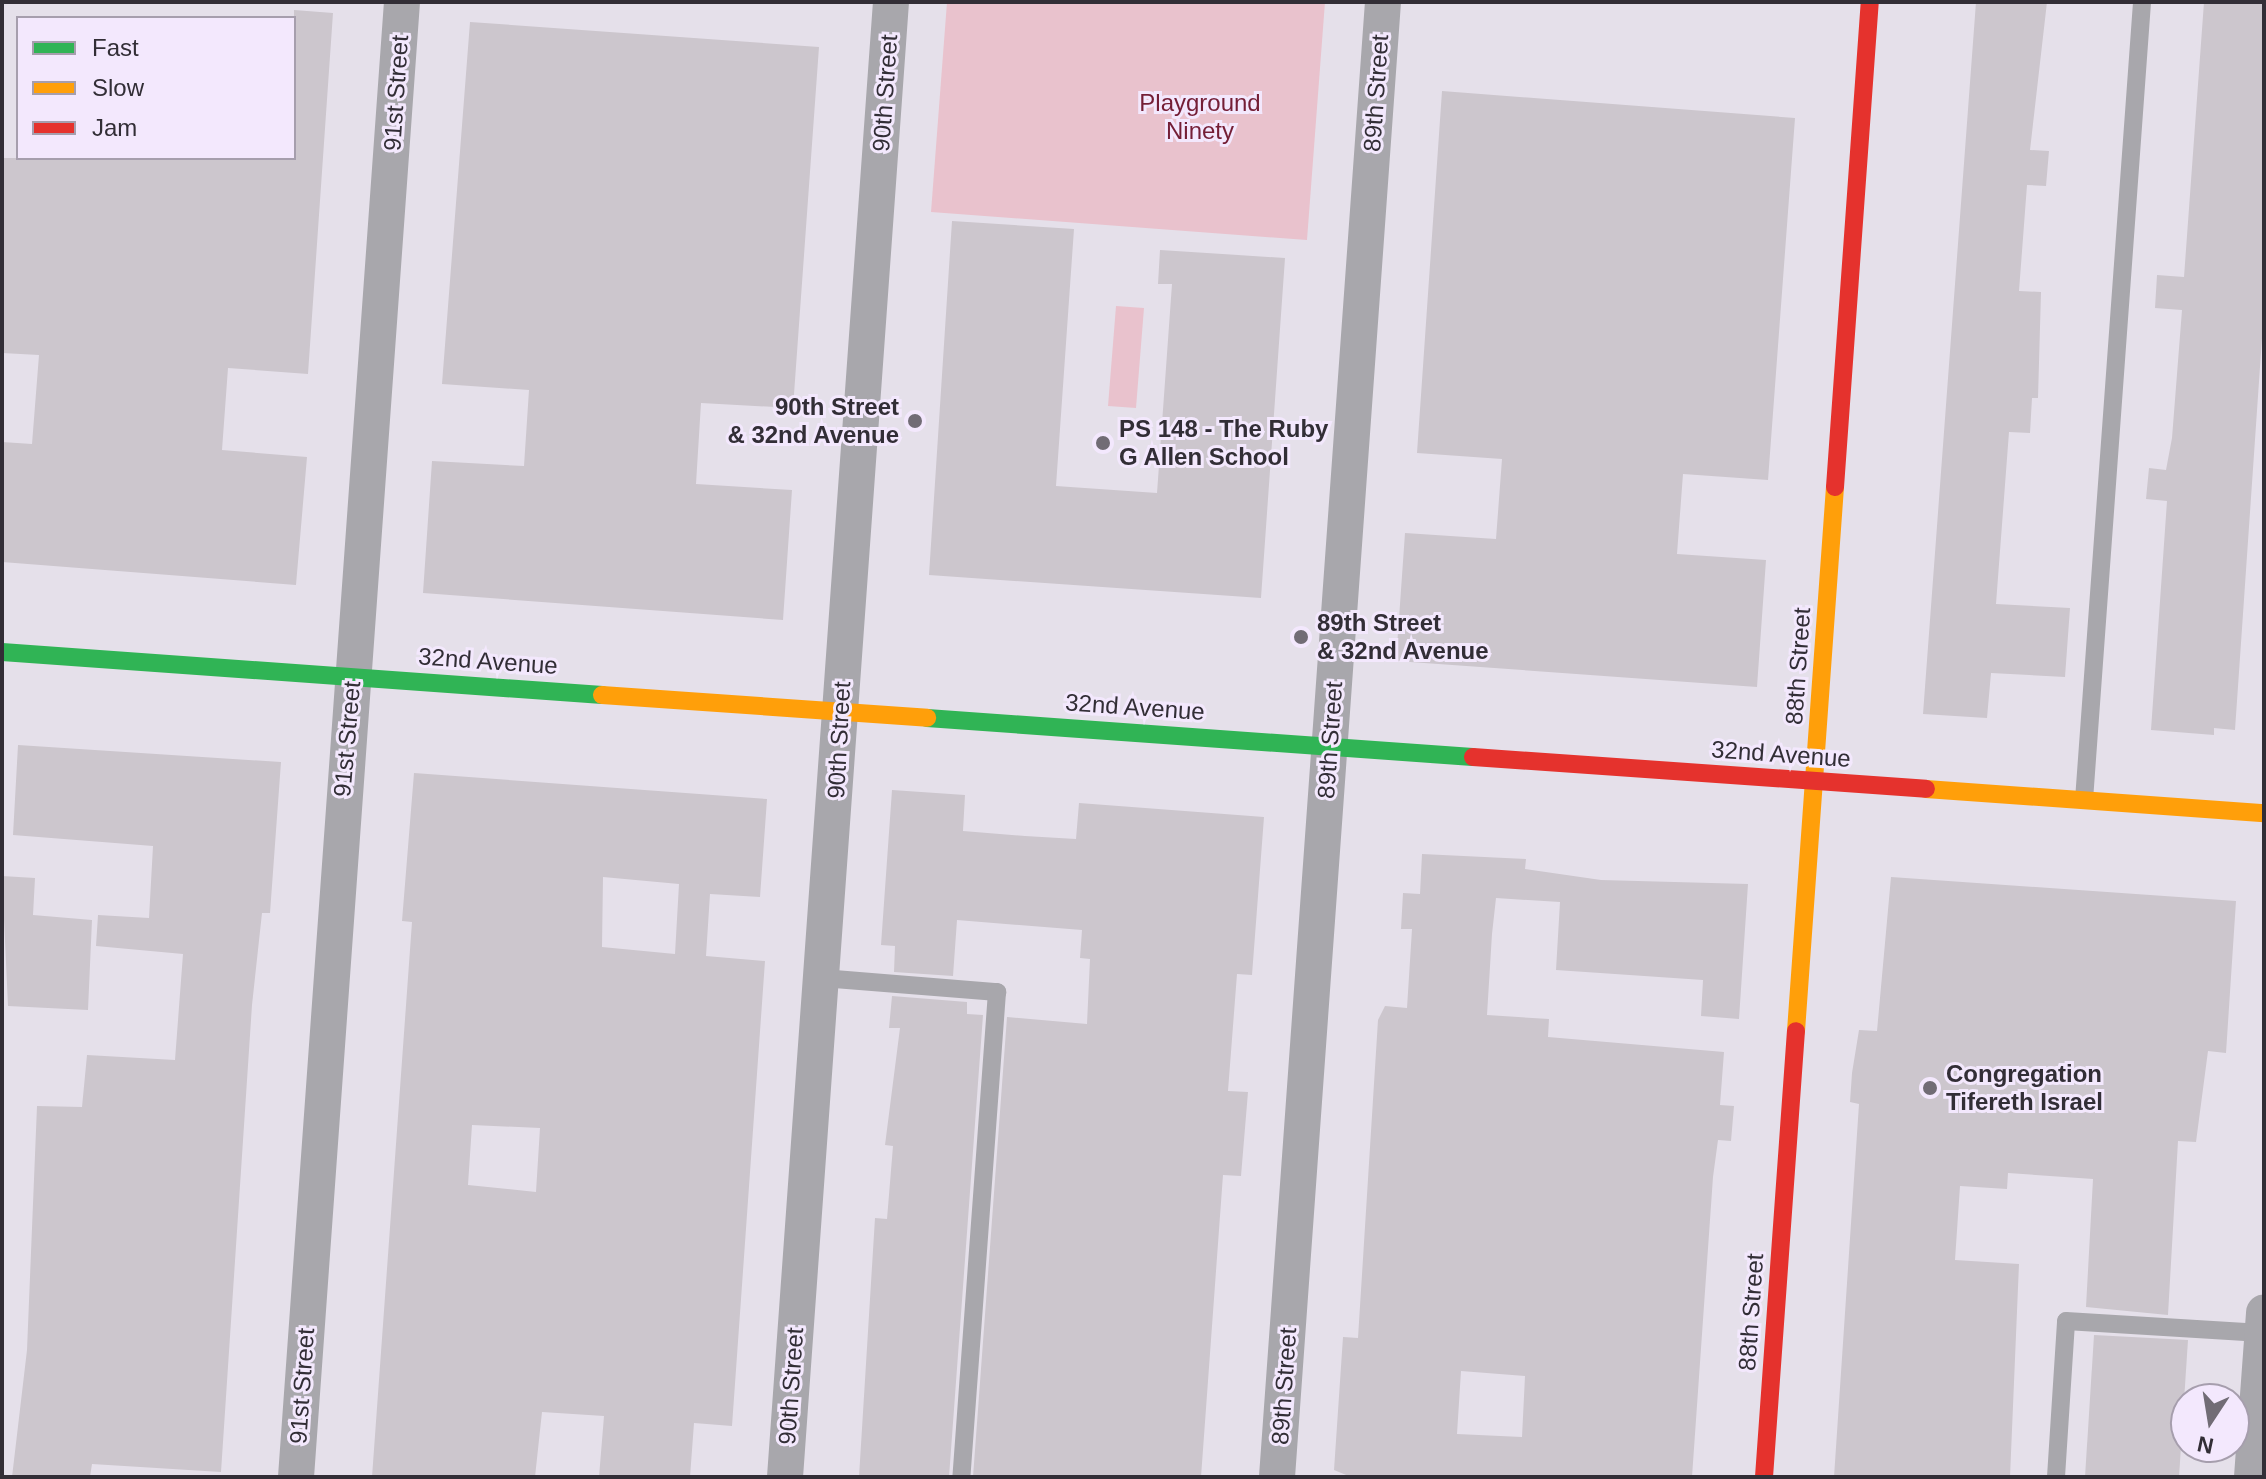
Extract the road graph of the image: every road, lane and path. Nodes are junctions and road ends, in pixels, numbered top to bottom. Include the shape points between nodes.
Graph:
1 (402, 2) edge
2 (891, 2) edge
3 (1383, 2) edge
4 (1870, 2) edge
5 (2142, 2) edge
6 (2, 652) edge
7 (353, 675) junction
8 (840, 710) junction
9 (1329, 746) junction
10 (1814, 780) junction
11 (2084, 800) junction
12 (2264, 813) edge
13 (822, 978) junction
14 (2263, 1323) edge
15 (296, 1477) edge
16 (785, 1477) edge
17 (961, 1477) edge
18 (1277, 1477) edge
19 (1764, 1477) edge
20 (2056, 1477) edge
21 (2252, 1477) edge

1 - 7 street, 91st Street
2 - 8 street, 90th Street
3 - 9 street, 89th Street
4 - 10 street, 88th Street
5 - 11 lane
6 - 7 street, 32nd Avenue
7 - 8 street, 32nd Avenue
7 - 15 street, 91st Street
8 - 9 street, 32nd Avenue
8 - 13 street, 90th Street
9 - 10 street, 32nd Avenue
9 - 18 street, 89th Street
10 - 11 street, 32nd Avenue
10 - 19 street, 88th Street
11 - 12 street, 32nd Avenue
13 - 16 street, 90th Street
13 - 17 lane via 997,992
14 - 20 lane via 2066,1321
14 - 21 street

